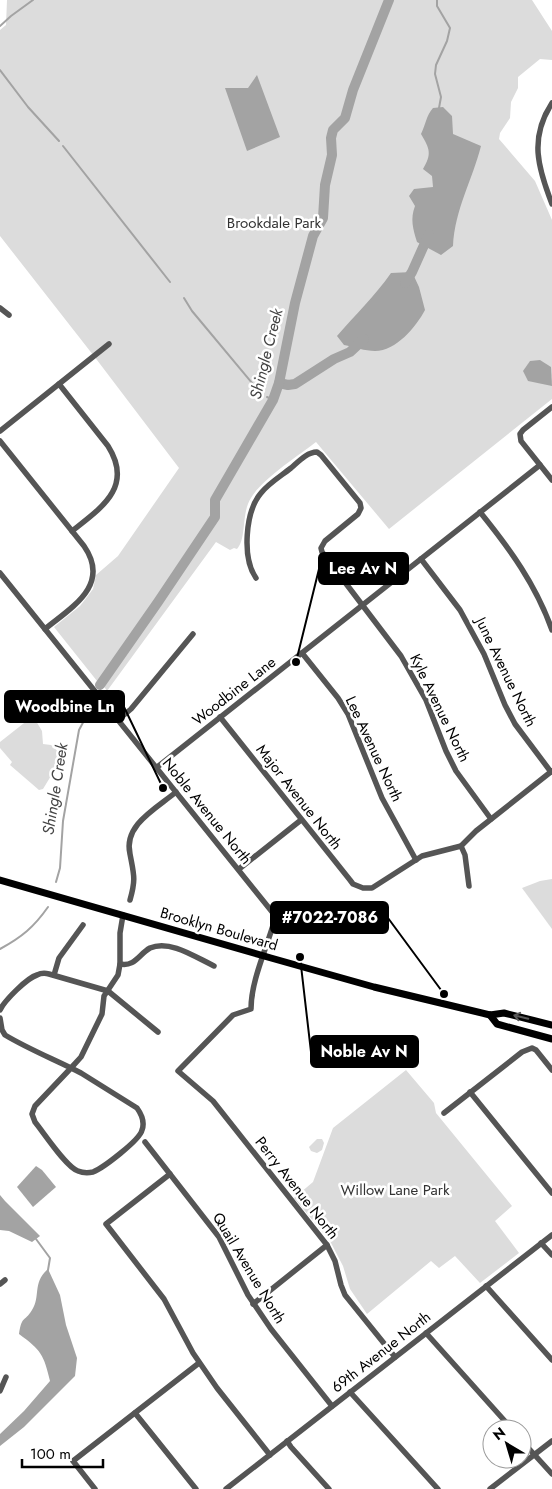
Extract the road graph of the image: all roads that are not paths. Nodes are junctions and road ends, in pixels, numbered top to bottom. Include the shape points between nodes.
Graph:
1 (552, 103) edge
2 (552, 204) edge
3 (0, 308) edge
4 (9, 316) dead end
5 (109, 344) dead end
6 (59, 384) junction
7 (552, 407) edge
8 (0, 431) edge
9 (0, 442) edge
10 (540, 465) junction
11 (552, 480) edge
12 (480, 512) junction
13 (72, 531) junction
14 (421, 559) junction
15 (0, 573) edge
16 (256, 578) dead end
17 (362, 606) junction
18 (46, 630) junction
19 (552, 630) edge
20 (194, 634) dead end
21 (302, 653) junction
22 (220, 717) junction
23 (118, 720) junction
24 (156, 768) junction
25 (551, 771) edge
26 (176, 792) junction
27 (491, 819) junction
28 (300, 820) junction
29 (461, 846) junction
30 (416, 860) junction
31 (238, 869) junction
32 (0, 880) edge
33 (468, 886) dead end
34 (130, 900) dead end
35 (123, 915) junction
36 (83, 925) dead end
37 (264, 956) junction
38 (120, 964) junction
39 (214, 966) dead end
40 (54, 975) junction
41 (108, 991) junction
42 (0, 1010) edge
43 (490, 1015) junction
44 (0, 1018) edge
45 (552, 1025) edge
46 (158, 1032) dead end
47 (552, 1039) edge
48 (71, 1068) junction
49 (552, 1070) edge
50 (470, 1092) junction
51 (444, 1113) dead end
52 (145, 1142) dead end
53 (170, 1174) junction
54 (552, 1193) edge
55 (552, 1235) edge
56 (541, 1243) junction
57 (327, 1245) junction
58 (552, 1255) edge
59 (486, 1286) junction
60 (253, 1304) junction
61 (426, 1333) junction
62 (395, 1357) junction
63 (552, 1360) edge
64 (199, 1363) junction
65 (6, 1377) dead end
66 (0, 1391) edge
67 (350, 1392) junction
68 (332, 1406) junction
69 (135, 1413) junction
70 (503, 1419) edge
71 (288, 1441) junction
72 (552, 1441) edge
73 (532, 1453) edge
74 (270, 1455) junction
75 (534, 1455) junction
76 (552, 1474) edge
77 (95, 1489) edge
78 (196, 1489) edge
79 (226, 1489) edge
80 (329, 1489) edge
81 (438, 1489) edge
82 (490, 1489) edge

1 - 2 street via 542,124 538,152 540,172
3 - 4 street
5 - 6 street
6 - 8 street
6 - 13 street via 114,454 117,474 108,501
7 - 10 street via 520,434 520,441
9 - 13 street
10 - 11 street
10 - 12 street, Woodbine Lane
12 - 14 street, Woodbine Lane
12 - 19 street via 518,561
13 - 18 street via 89,552 92,583 84,597
14 - 17 street, Woodbine Lane
14 - 25 street, June Avenue North via 464,617 515,724
15 - 18 street, Noble Avenue North
16 - 17 street, Kyle Avenue North via 250,569 247,547 250,512 267,486 312,452 317,452 360,503 358,514 321,548
17 - 21 street, Woodbine Lane
17 - 27 street, Kyle Avenue North via 410,670 456,771
18 - 23 street, Noble Avenue North
20 - 23 street
21 - 22 street, Woodbine Lane
21 - 30 street, Lee Avenue North via 348,714 382,798
22 - 24 street, Woodbine Lane
22 - 28 street, Major Avenue North
23 - 24 street, Noble Avenue North
24 - 26 street, Noble Avenue North
25 - 27 street
26 - 31 street, Noble Avenue North
26 - 34 street via 133,830 129,845 135,881
27 - 29 street
28 - 30 street, Major Avenue North via 353,884 363,888 376,886
28 - 31 street
29 - 30 street
29 - 33 street
31 - 37 street, Noble Avenue North via 275,916
32 - 35 main road, Brooklyn Boulevard
35 - 37 main road, Brooklyn Boulevard
35 - 38 street
36 - 40 street via 60,958
37 - 43 main road, Brooklyn Boulevard
37 - 57 street, Perry Avenue North via 251,994 252,1009 233,1015 178,1071 213,1101
38 - 39 street via 130,964 150,948 168,946
38 - 41 street via 118,975
40 - 41 street
40 - 42 street via 36,975
41 - 46 street
41 - 48 street via 104,996 102,1014 81,1057
45 -> 43 main road, Brooklyn Boulevard via 504,1013
43 - 47 main road, Brooklyn Boulevard via 497,1024
44 - 48 street via 5,1034
48 - 48 street via 132,1103 142,1114 143,1124 135,1142 98,1169 86,1173 70,1166 32,1114 35,1106
49 - 50 street via 532,1048 522,1052
50 - 51 street
50 - 54 street
52 - 53 street, Quail Avenue North
53 - 60 street, Quail Avenue North via 219,1237
53 - 64 street via 106,1224 164,1298
55 - 56 street, 69th Avenue North
56 - 58 street
56 - 59 street, 69th Avenue North
57 - 60 street
57 - 62 street, Perry Avenue North via 345,1295
59 - 61 street, 69th Avenue North
59 - 63 street
60 - 68 street, Quail Avenue North
61 - 62 street, 69th Avenue North
61 - 70 street
62 - 67 street, 69th Avenue North
64 - 69 street
64 - 74 street
65 - 66 street
67 - 68 street, 69th Avenue North
67 - 81 street
68 - 71 street, 69th Avenue North
69 - 77 street via 73,1461
69 - 78 street
71 - 74 street, 69th Avenue North
71 - 80 street
72 - 75 street
73 - 75 street
74 - 79 street, 69th Avenue North
75 - 76 street
75 - 82 street

